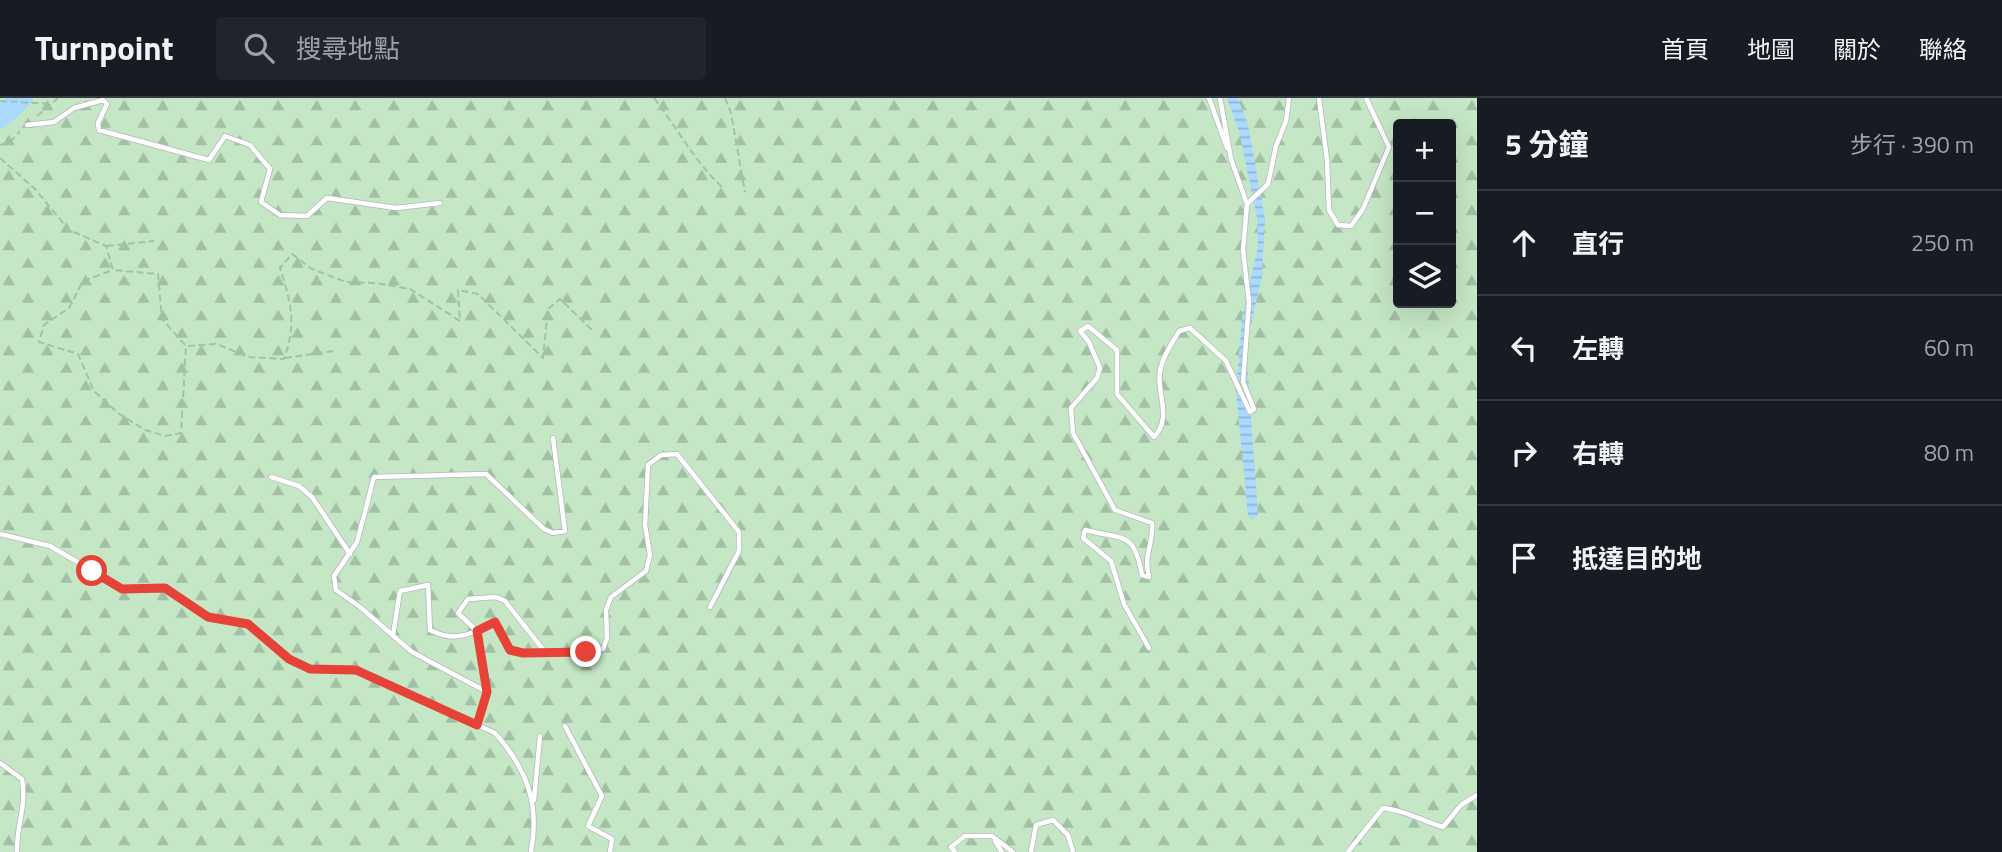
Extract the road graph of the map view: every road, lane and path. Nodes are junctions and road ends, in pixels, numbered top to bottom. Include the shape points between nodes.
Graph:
1 (654, 98) edge
2 (724, 98) edge
3 (1209, 98) edge
4 (1220, 98) edge
5 (1289, 98) edge
6 (1319, 98) edge
7 (1366, 98) edge
8 (0, 101) edge
9 (51, 104) dead end
10 (27, 125) dead end
11 (0, 158) edge
12 (1231, 159) junction
13 (723, 188) dead end
14 (745, 192) dead end
15 (440, 203) dead end
16 (1247, 204) junction
17 (154, 241) dead end
18 (106, 246) junction
19 (113, 270) junction
20 (594, 332) dead end
21 (187, 346) junction
22 (333, 351) dead end
23 (284, 359) junction
24 (553, 438) dead end
25 (271, 477) dead end
26 (0, 534) edge
27 (350, 554) junction
28 (710, 607) dead end
29 (477, 631) junction
30 (393, 636) junction
31 (1149, 648) dead end
32 (545, 652) junction
33 (487, 692) junction
34 (477, 725) junction
35 (565, 726) dead end
36 (540, 736) dead end
37 (0, 763) edge
38 (1477, 795) edge
39 (534, 801) junction
40 (992, 836) junction
41 (17, 852) edge
42 (531, 852) edge
43 (610, 852) edge
44 (955, 852) edge
45 (1002, 852) edge
46 (1013, 852) edge
47 (1031, 852) edge
48 (1073, 852) edge
49 (1348, 852) edge

1 - 13 path via 700,167
2 - 14 path via 732,113
3 - 12 lane
4 - 12 lane
5 - 16 lane via 1268,184
6 - 7 lane via 1328,210 1338,225 1351,226 1389,147
8 - 9 path
10 - 15 lane via 54,122 74,108 103,100 107,104 99,130 209,160 225,136 250,145 270,169 261,202 280,215 307,216 327,198 396,208
11 - 18 path via 35,189 69,230
12 - 16 lane
16 - 31 lane via 1243,250 1249,302 1243,382 1254,409 1250,412 1226,361 1190,328 1179,331 1160,368 1164,416 1154,437 1117,394 1117,350 1088,326 1080,331 1100,368 1071,408 1073,433 1115,510 1152,523 1145,561 1149,577 1142,575 1137,548 1127,539 1085,530 1083,538 1111,561 1124,604
17 - 18 path
18 - 19 path
19 - 21 path via 158,274 162,319
19 - 21 path via 83,281 69,308 44,325 39,342 78,354 94,391 118,413 165,436 181,433
20 - 23 path via 560,299 548,309 543,358 478,294 458,290 460,321 410,289 346,282 312,269 292,254 280,268 292,305 292,336
21 - 23 path via 217,344 248,356
22 - 23 path
24 - 27 lane via 565,531 544,529 486,474 374,477
25 - 27 lane via 299,486 312,497
26 - 34 lane via 50,546 122,589 165,588 208,617 248,624 289,659 310,669 356,670
27 - 30 lane via 334,576 336,590
28 - 32 lane via 740,551 739,532 677,454 661,455 648,465 645,525 650,555 646,571 611,597 603,649
29 - 30 lane via 460,638 430,630 428,585 400,591
29 - 32 lane via 495,622 510,650
29 - 32 lane via 458,613 468,599 496,597 512,609
29 - 33 lane
30 - 33 lane via 412,652
33 - 34 lane
34 - 39 lane via 495,733 511,751
35 - 43 lane via 602,796 588,827 612,839
36 - 39 lane
37 - 41 lane via 22,779 25,799
38 - 49 lane via 1461,804 1443,827 1399,809 1383,808
39 - 42 lane via 536,829
40 - 44 lane via 965,836 951,847
40 - 45 lane
40 - 46 lane
47 - 48 lane via 1036,825 1053,820 1068,835

